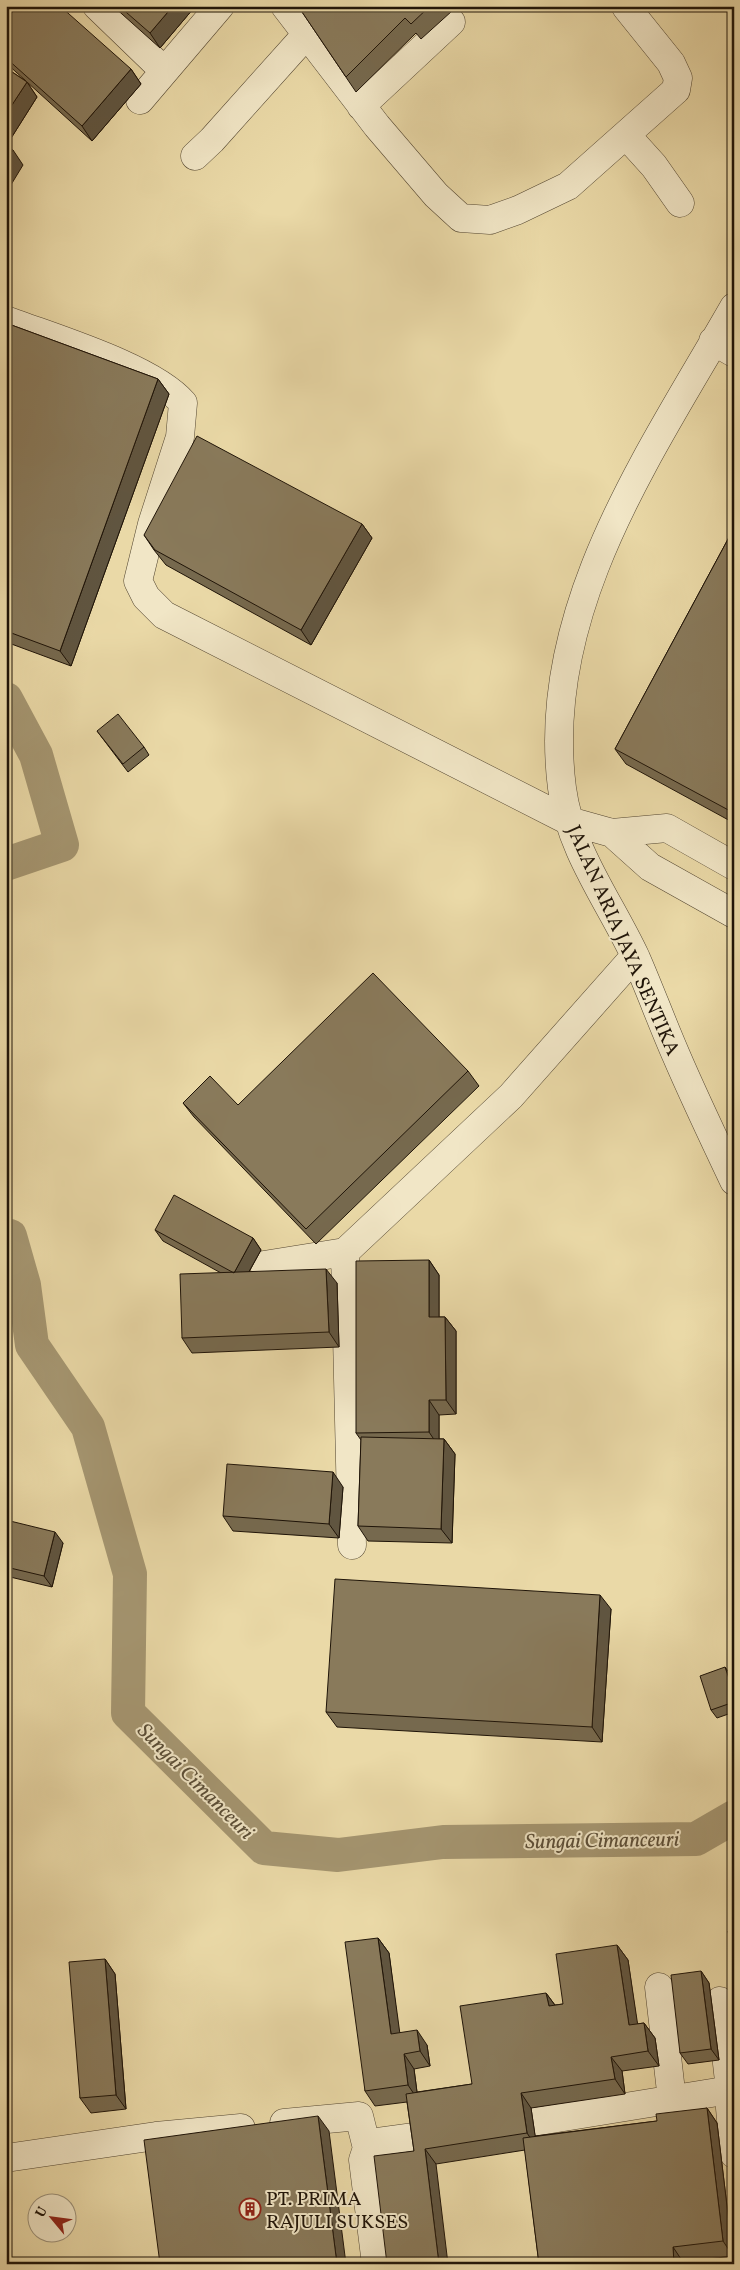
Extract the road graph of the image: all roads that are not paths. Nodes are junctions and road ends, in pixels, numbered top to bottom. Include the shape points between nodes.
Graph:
1 (97, 6) edge
2 (220, 6) edge
3 (285, 6) edge
4 (626, 7) edge
5 (451, 22) dead end
6 (306, 35) junction
7 (155, 62) dead end
8 (140, 100) dead end
9 (362, 106) junction
10 (626, 135) junction
11 (195, 156) dead end
12 (680, 203) dead end
13 (734, 307) edge
14 (6, 320) edge
15 (724, 347) edge
16 (570, 821) junction
17 (612, 833) junction
18 (734, 866) edge
19 (734, 914) edge
20 (635, 956) junction
21 (734, 1181) edge
22 (345, 1252) junction
23 (264, 1265) dead end
24 (352, 1545) dead end
25 (659, 1987) dead end
26 (720, 2001) dead end
27 (672, 2100) junction
28 (731, 2102) edge
29 (533, 2122) dead end
30 (420, 2136) edge
31 (367, 2148) junction
32 (734, 2154) edge
33 (6, 2158) edge
34 (376, 2264) edge

1 - 7 street
2 - 8 street
3 - 6 street
4 - 10 street via 671,63 678,78 676,90 668,99
5 - 9 street
6 - 9 street
6 - 11 street
9 - 10 street via 436,195 456,214 472,220 490,220 568,186
10 - 12 street via 654,166
13 - 15 street, JALAN ARIA JAYA SENTIKA
14 - 16 street via 128,367 173,392 183,403 180,437 152,524 138,581 146,597 164,615
15 - 16 street, JALAN ARIA JAYA SENTIKA via 667,418 613,524 581,603 561,696 559,744 562,789
16 - 17 street
16 - 20 street, JALAN ARIA JAYA SENTIKA via 589,870
17 - 18 street via 667,828
17 - 19 street via 650,867
20 - 21 street, JALAN ARIA JAYA SENTIKA via 676,1057
20 - 22 street via 511,1096
22 - 23 street
22 - 24 street
25 - 27 street
26 - 28 street
27 - 28 street
27 - 29 street
28 - 32 street
30 - 31 street via 376,2142
31 - 33 street via 359,2116 156,2136
31 - 34 street via 363,2160

